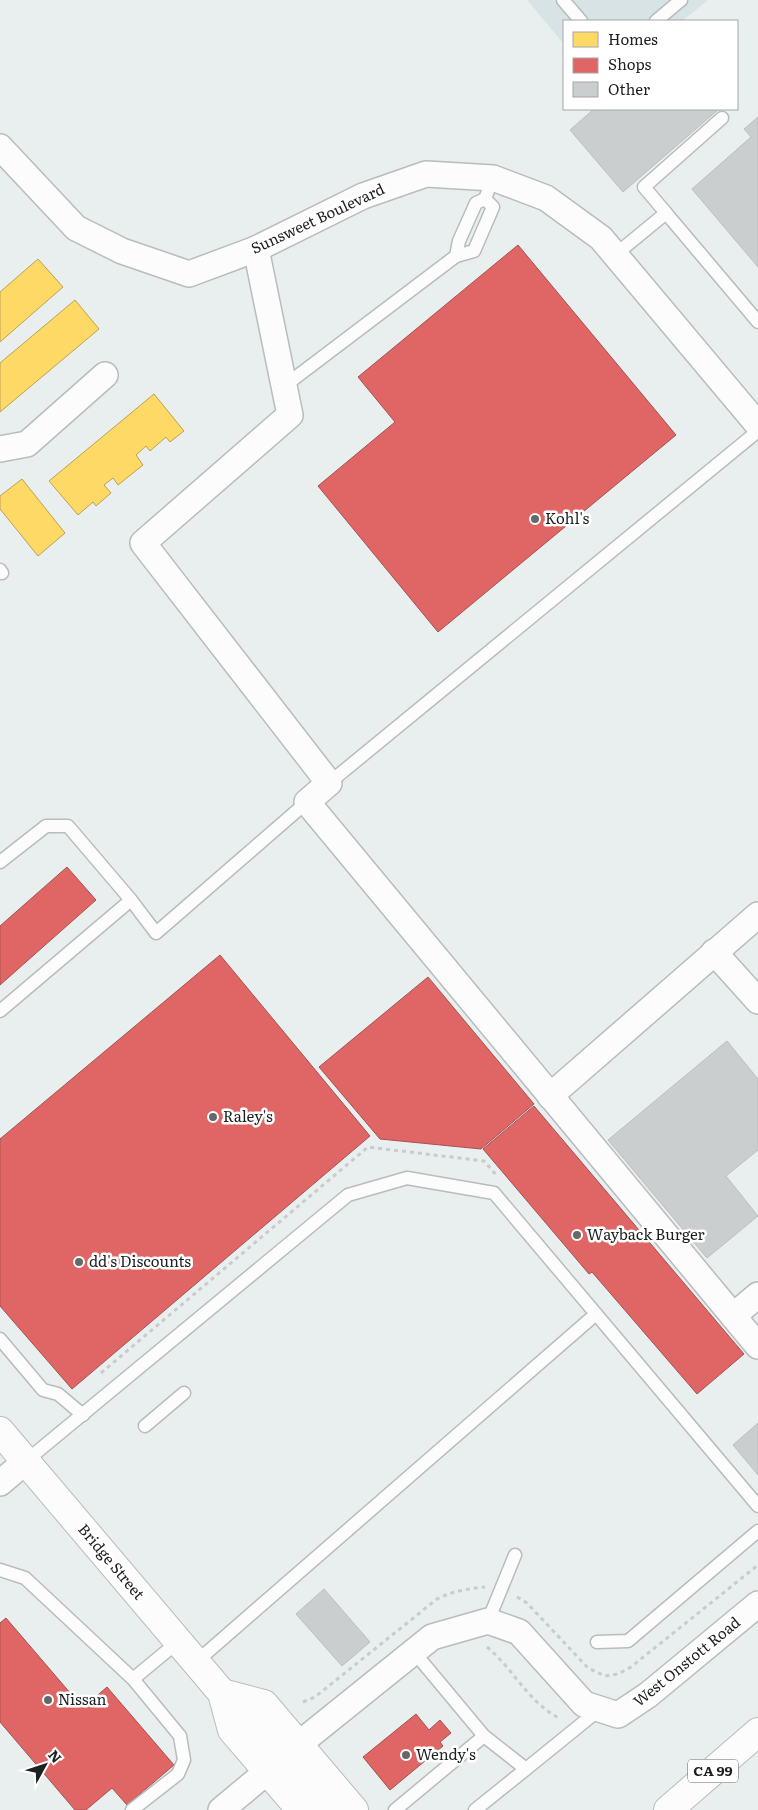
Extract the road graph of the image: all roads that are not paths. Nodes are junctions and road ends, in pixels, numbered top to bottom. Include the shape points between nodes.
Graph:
1 (563, 0) edge
2 (681, 0) edge
3 (580, 20) edge
4 (657, 20) edge
5 (722, 118) dead end
6 (0, 146) edge
7 (489, 189) junction
8 (666, 213) junction
9 (256, 249) junction
10 (615, 255) junction
11 (456, 256) junction
12 (758, 322) edge
13 (105, 375) dead end
14 (283, 387) junction
15 (758, 425) edge
16 (758, 431) edge
17 (0, 448) edge
18 (328, 783) junction
19 (307, 802) junction
20 (0, 862) edge
21 (131, 900) junction
22 (758, 915) edge
23 (714, 952) junction
24 (758, 1002) edge
25 (0, 1011) edge
26 (550, 1096) junction
27 (758, 1295) edge
28 (596, 1314) junction
29 (733, 1316) junction
30 (0, 1339) edge
31 (758, 1346) edge
32 (184, 1393) dead end
33 (83, 1415) junction
34 (145, 1426) dead end
35 (0, 1431) edge
36 (26, 1461) junction
37 (0, 1483) edge
38 (758, 1506) edge
39 (758, 1531) edge
40 (515, 1555) dead end
41 (3, 1575) edge
42 (758, 1604) edge
43 (486, 1633) junction
44 (179, 1641) junction
45 (597, 1642) dead end
46 (414, 1652) junction
47 (196, 1662) junction
48 (132, 1679) junction
49 (224, 1700) junction
50 (600, 1710) junction
51 (758, 1732) edge
52 (484, 1736) junction
53 (299, 1744) junction
54 (526, 1769) junction
55 (268, 1771) junction
56 (132, 1810) edge
57 (221, 1810) edge
58 (301, 1810) edge
59 (338, 1810) edge
60 (354, 1810) edge
61 (395, 1810) edge
62 (476, 1810) edge
63 (668, 1810) edge

1 - 3 lane
2 - 4 lane
5 - 8 lane via 644,187
6 - 9 street, Sunsweet Boulevard via 76,228 122,251 189,274
7 - 9 street, Sunsweet Boulevard via 426,174 363,196
7 - 10 street, Sunsweet Boulevard via 546,198 601,238
7 - 11 lane via 476,202
7 - 11 lane via 493,207 474,251
8 - 10 lane
8 - 12 lane
9 - 14 street
10 - 15 street, Sunsweet Boulevard
11 - 14 lane
13 - 17 street via 27,444
14 - 18 street via 290,415 143,543
16 - 18 lane
18 - 19 street
19 - 21 lane via 156,933
19 - 26 street
20 - 21 lane via 46,826 68,826
21 - 25 lane
22 - 23 street
23 - 24 street
23 - 26 street
26 - 29 street
27 - 29 street
28 - 33 lane via 494,1193 407,1178 348,1195
28 - 38 lane
28 - 47 lane
29 - 31 street
30 - 33 lane via 43,1390 58,1394
32 - 34 lane
33 - 36 lane
35 - 36 main road, Bridge Street
36 - 37 street
36 - 44 main road, Bridge Street
39 - 45 lane via 628,1642
40 - 43 lane
41 - 48 lane via 25,1578
42 - 50 street, West Onstott Road via 648,1695 618,1715
43 - 46 street via 432,1637
43 - 50 street, West Onstott Road via 519,1632 584,1704
44 - 47 main road, Bridge Street
44 - 48 lane
46 - 52 lane
46 - 53 street
47 - 49 main road, Bridge Street
48 - 56 lane via 180,1736 184,1760 178,1774
49 - 53 main road via 264,1704
49 - 55 main road, Bridge Street via 232,1730
50 - 54 lane
51 - 63 main road, CA 99
52 - 54 lane
52 - 61 lane
53 - 60 main road
54 - 62 lane
55 - 57 street
55 - 58 main road, Bridge Street
55 - 59 main road via 291,1771

